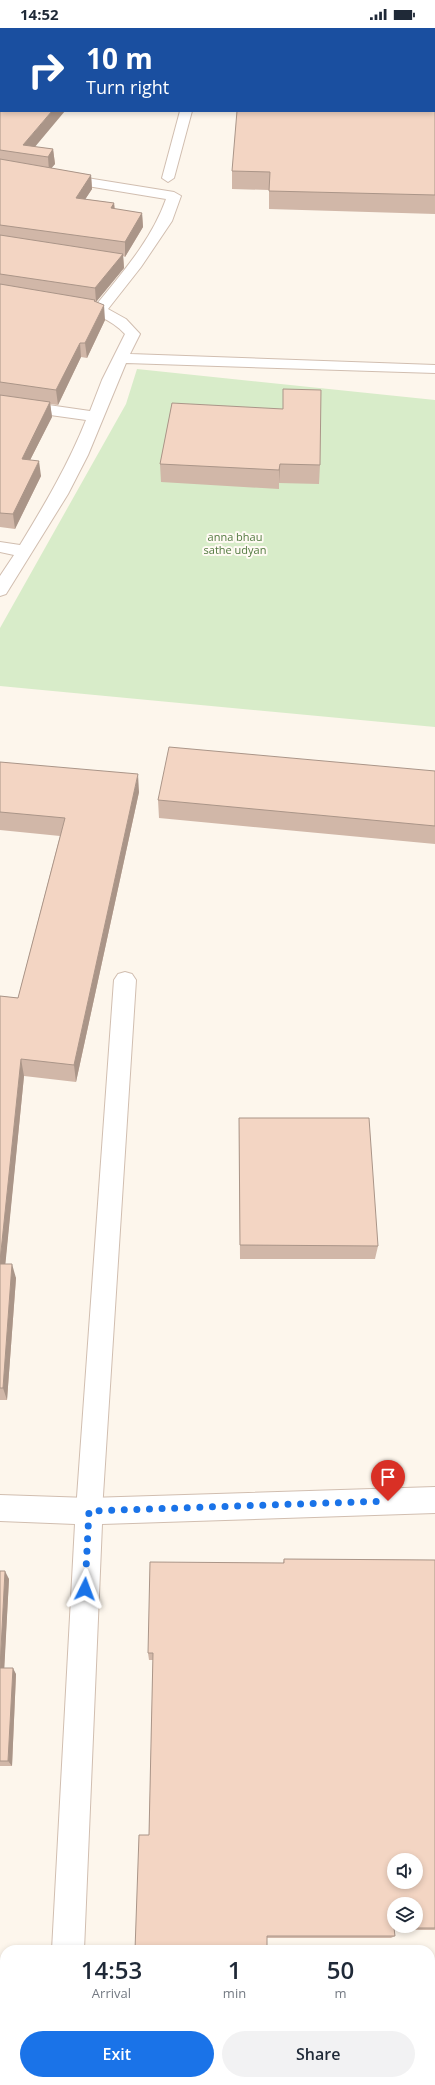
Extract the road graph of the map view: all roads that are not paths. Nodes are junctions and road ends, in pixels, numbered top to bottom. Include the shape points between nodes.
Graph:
1 (186, 112) edge
2 (46, 176) edge
3 (168, 178) dead end
4 (121, 262) edge
5 (136, 264) junction
6 (62, 303) edge
7 (101, 309) junction
8 (122, 358) junction
9 (435, 369) edge
10 (0, 403) edge
11 (96, 417) junction
12 (0, 547) edge
13 (24, 551) junction
14 (0, 590) edge
15 (125, 980) dead end
16 (435, 1500) edge
17 (0, 1508) edge
18 (89, 1511) junction
19 (68, 1945) edge

1 - 3 street
2 - 5 street via 174,196 165,222
4 - 5 street
5 - 7 street
6 - 7 street
7 - 8 street via 124,323 133,334
8 - 9 street
8 - 11 street via 110,380
10 - 11 street
11 - 13 street via 60,494
12 - 13 street
13 - 14 street
15 - 18 street
16 - 18 street
17 - 18 street
18 - 19 street

